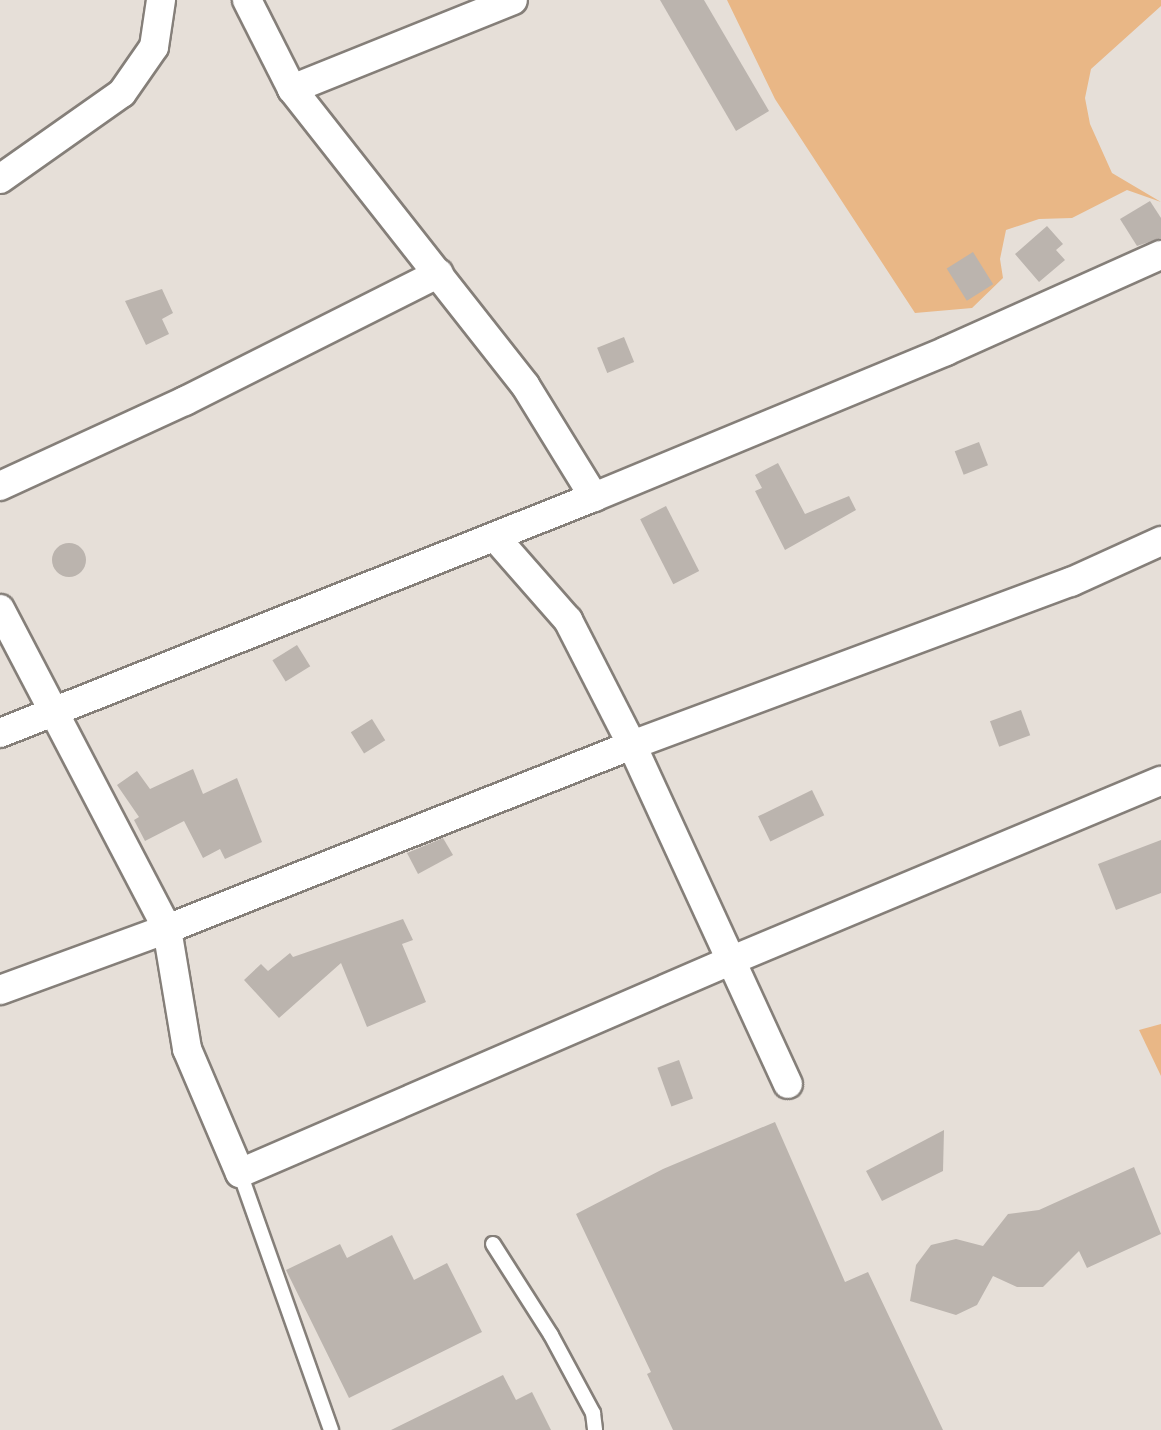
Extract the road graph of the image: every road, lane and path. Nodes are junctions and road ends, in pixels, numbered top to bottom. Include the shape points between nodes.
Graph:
1 (161, 0) edge
2 (247, 0) edge
3 (514, 0) edge
4 (292, 89) junction
5 (0, 179) edge
6 (1161, 255) edge
7 (439, 273) junction
8 (0, 486) edge
9 (594, 497) junction
10 (495, 537) junction
11 (1161, 541) edge
12 (0, 609) edge
13 (55, 710) junction
14 (0, 733) edge
15 (632, 746) junction
16 (1161, 781) edge
17 (167, 929) junction
18 (730, 961) junction
19 (0, 990) edge
20 (788, 1084) dead end
21 (240, 1173) junction
22 (494, 1244) dead end
23 (331, 1430) edge
24 (595, 1430) edge

1 - 5 street via 154,48 122,93
2 - 4 street
3 - 4 street
4 - 7 street
6 - 9 street
7 - 8 street
7 - 9 street via 526,385
9 - 10 street
10 - 13 street
10 - 15 street via 568,620
11 - 15 street via 1072,582
12 - 13 street
13 - 14 street
13 - 17 street
15 - 17 street
15 - 18 street
16 - 18 street
17 - 19 street
17 - 21 street via 187,1049
18 - 20 street
18 - 21 street
21 - 23 lane
22 - 24 lane via 551,1336

